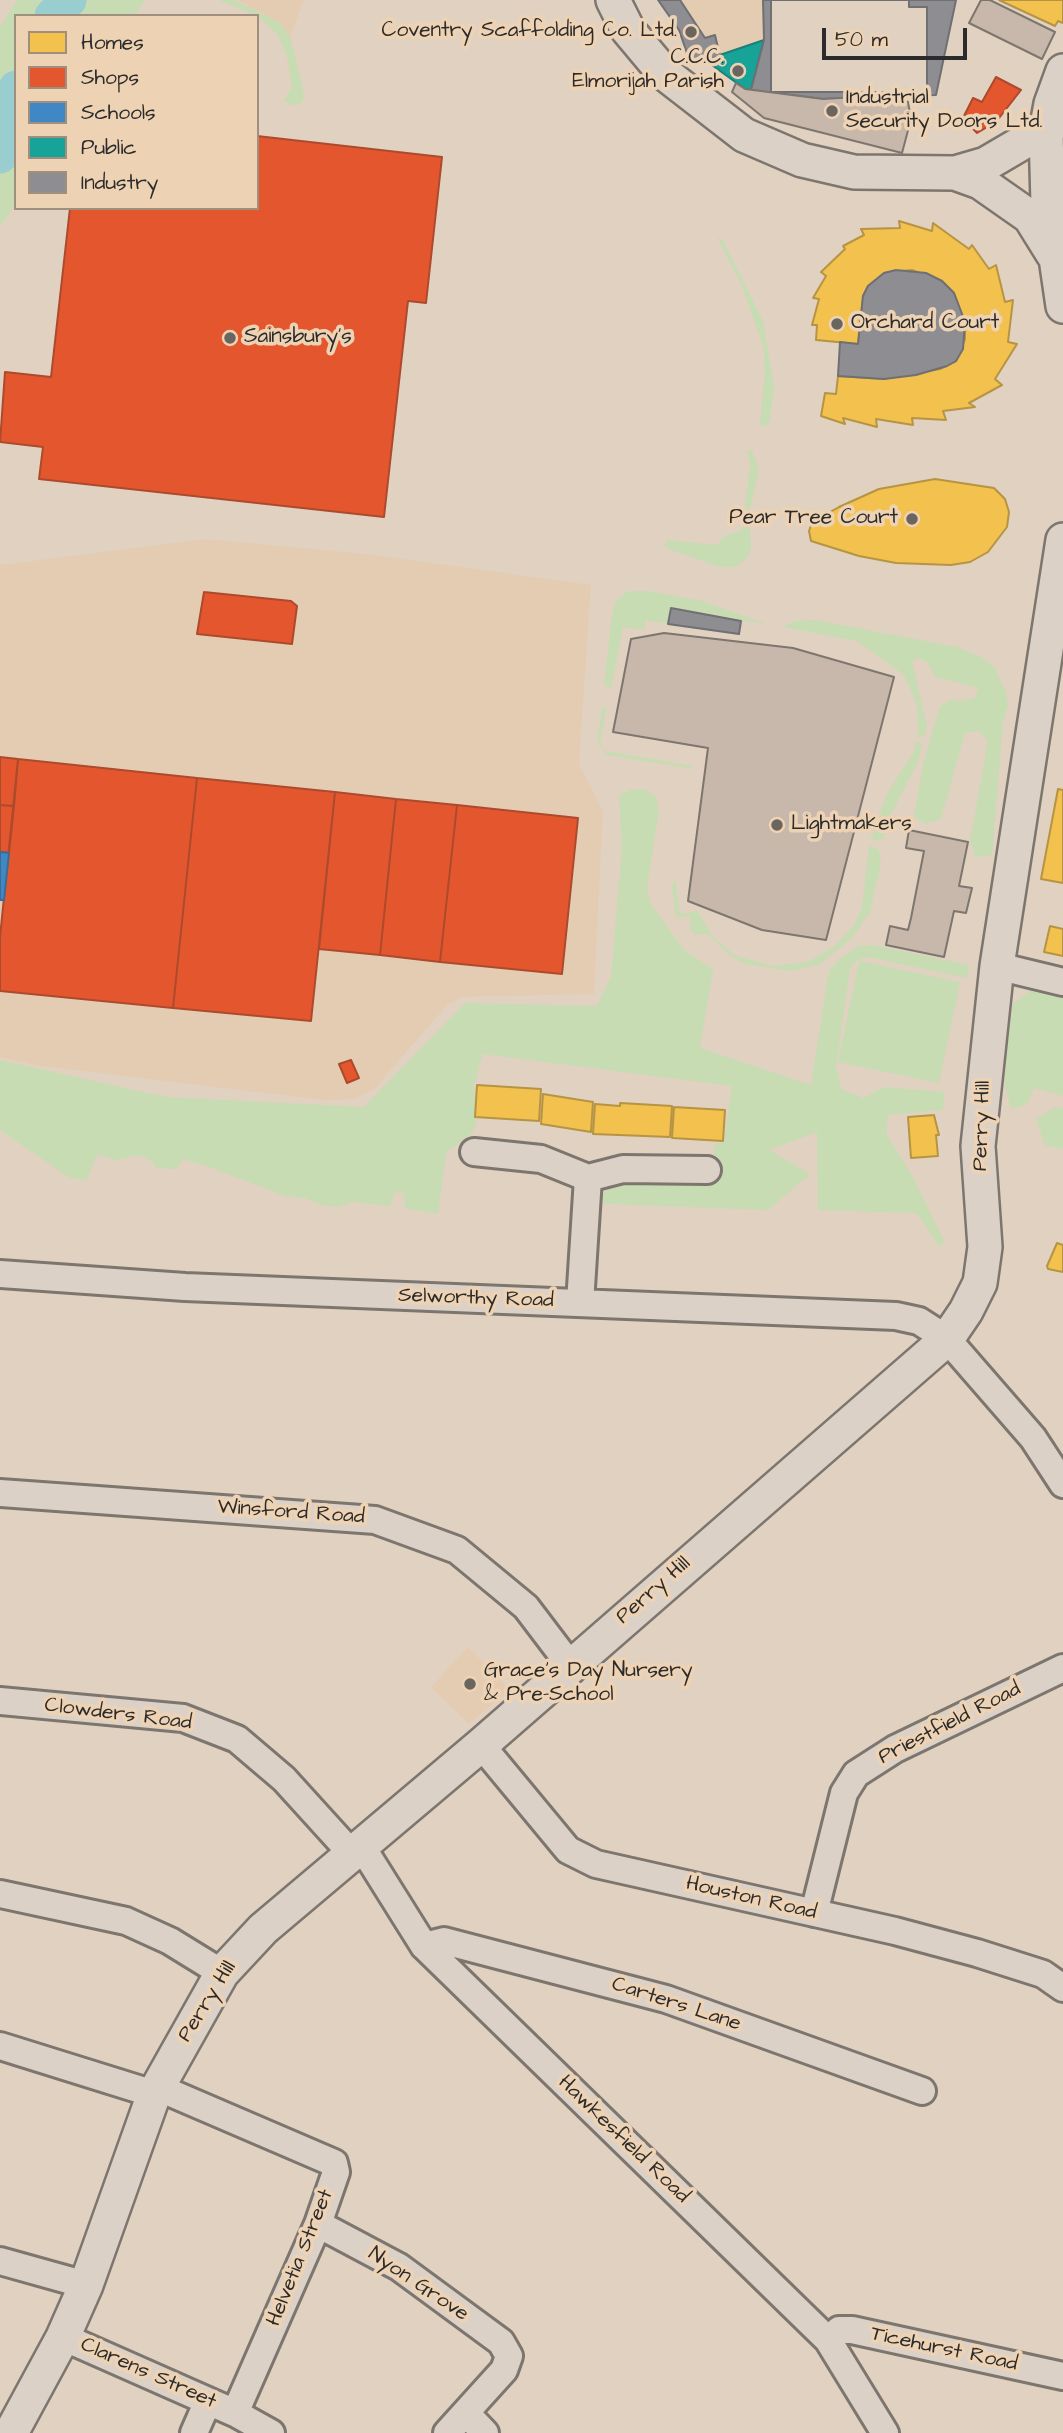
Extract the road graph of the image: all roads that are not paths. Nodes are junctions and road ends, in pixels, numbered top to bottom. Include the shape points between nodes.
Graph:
1 (613, 0) edge
2 (1063, 71) edge
3 (1055, 125) edge
4 (955, 173) junction
5 (1053, 254) junction
6 (1063, 306) edge
7 (1063, 540) edge
8 (1055, 662) edge
9 (997, 966) junction
10 (1063, 982) edge
11 (474, 1152) dead end
12 (707, 1170) dead end
13 (588, 1178) junction
14 (0, 1274) edge
15 (580, 1303) junction
16 (947, 1339) junction
17 (1053, 1445) edge
18 (1063, 1484) edge
19 (0, 1493) edge
20 (570, 1665) junction
21 (1063, 1668) edge
22 (0, 1702) edge
23 (481, 1745) junction
24 (357, 1851) junction
25 (0, 1894) edge
26 (814, 1913) junction
27 (424, 1946) junction
28 (222, 1973) junction
29 (1063, 1988) edge
30 (0, 2046) edge
31 (155, 2090) junction
32 (922, 2091) dead end
33 (318, 2224) junction
34 (0, 2261) edge
35 (86, 2285) junction
36 (63, 2337) junction
37 (828, 2340) junction
38 (1063, 2376) edge
39 (208, 2401) junction
40 (235, 2413) junction
41 (466, 2413) junction
42 (11, 2433) edge
43 (194, 2433) edge
44 (271, 2433) edge
45 (447, 2433) edge
46 (485, 2433) edge
47 (885, 2433) edge

1 - 4 main road via 628,30 664,73 714,114 776,151 854,172
2 - 3 main road via 1051,104
3 - 4 main road via 986,164
3 - 5 main road via 1048,203
4 - 5 main road via 980,182 1030,217
5 - 6 main road
7 - 8 main road, Perry Hill
8 - 9 main road, Perry Hill
9 - 10 street
9 - 16 main road, Perry Hill via 978,1146 985,1247 980,1283
11 - 13 street via 541,1159
12 - 13 street via 642,1168
13 - 15 street
14 - 15 street, Selworthy Road via 199,1288
15 - 16 street, Selworthy Road via 896,1316 919,1321
16 - 17 street, Selworthy Road
16 - 20 main road, Perry Hill
17 - 18 street, Selworthy Road
19 - 20 street, Winsford Road via 375,1520 457,1550 526,1607
20 - 23 main road, Perry Hill
21 - 26 street, Priestfield Road via 895,1749 856,1774 844,1793
22 - 24 street, Clowders Road via 183,1718 237,1739
23 - 24 main road, Perry Hill
23 - 26 street, Houston Road via 568,1850 596,1864
24 - 27 street, Hawkesfield Road
24 - 28 main road, Perry Hill via 263,1929
25 - 28 street via 126,1921
26 - 29 street, Houston Road via 977,1953 1043,1974
27 - 32 street, Carters Lane via 444,1941 666,1999
27 - 37 street, Hawkesfield Road
28 - 31 main road, Perry Hill
30 - 31 street
31 - 33 street, Helvetia Street via 334,2163
31 - 35 main road, Perry Hill
33 - 40 street, Helvetia Street
33 - 41 street, Nyon Grove via 399,2267 501,2342 509,2356 504,2370
34 - 35 street
35 - 36 main road, Perry Hill
36 - 39 street, Clarens Street
36 - 42 main road, Perry Hill
37 - 38 street, Ticehurst Road via 839,2330 852,2330
37 - 47 street, Hawkesfield Road
39 - 40 street, Clarens Street
39 - 43 street
40 - 44 street, Clarens Street
41 - 45 street
41 - 46 street

